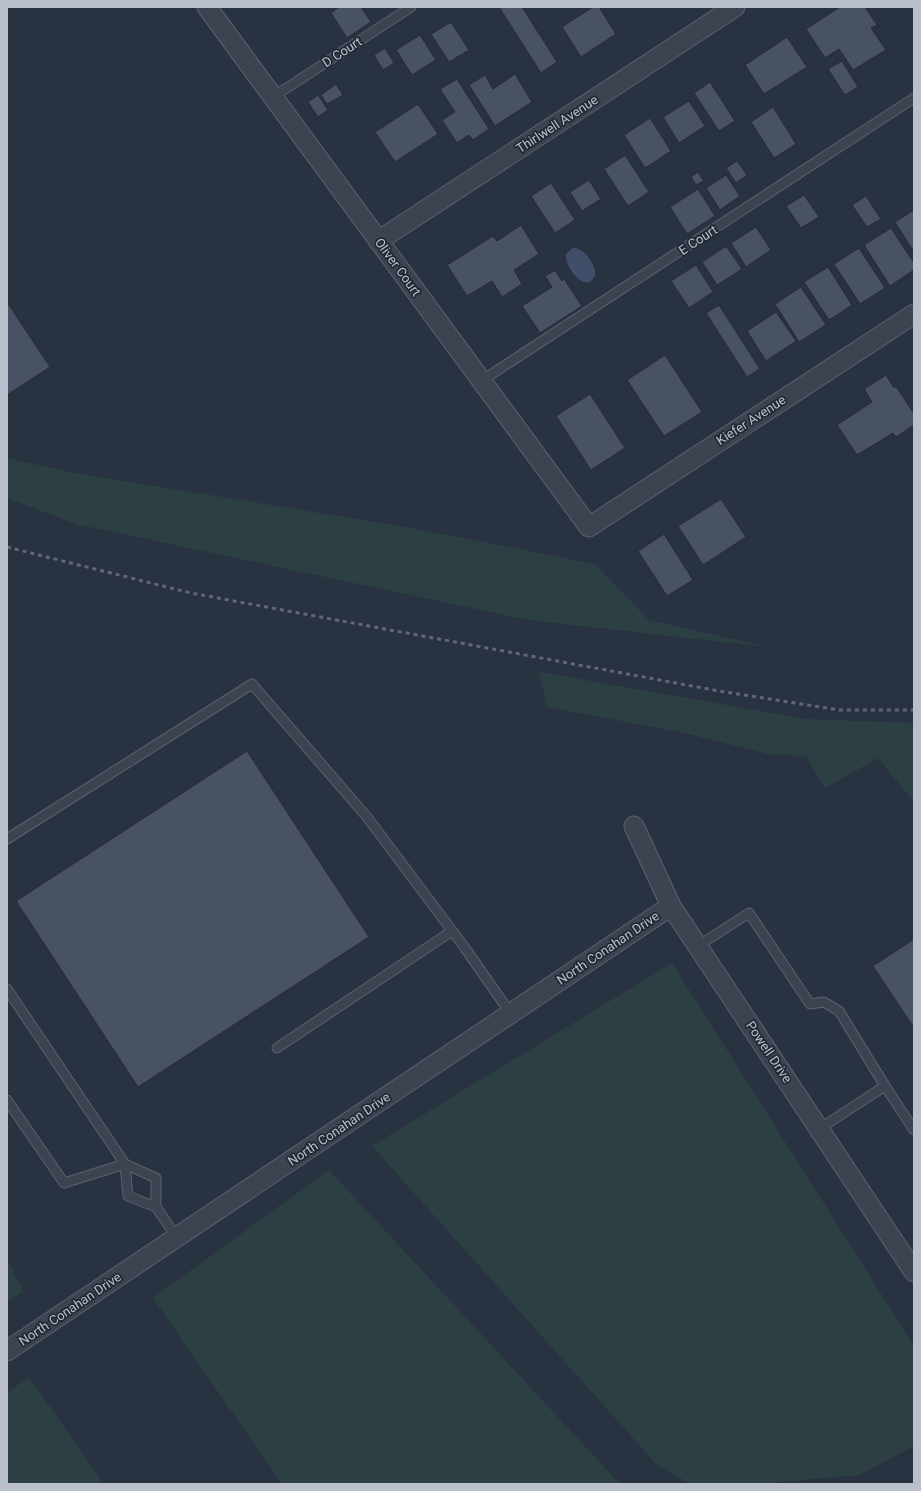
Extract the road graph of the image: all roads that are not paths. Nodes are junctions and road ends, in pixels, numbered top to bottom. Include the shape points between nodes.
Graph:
1 (207, 7) edge
2 (411, 7) edge
3 (735, 7) edge
4 (273, 97) junction
5 (914, 98) edge
6 (378, 241) junction
7 (914, 314) edge
8 (482, 381) junction
9 (589, 527) joint
10 (634, 826) dead end
11 (7, 839) edge
12 (671, 906) junction
13 (452, 931) junction
14 (698, 946) junction
15 (7, 988) edge
16 (511, 1014) junction
17 (277, 1048) dead end
18 (885, 1086) junction
19 (7, 1100) edge
20 (819, 1129) junction
21 (914, 1130) edge
22 (125, 1164) junction
23 (156, 1207) junction
24 (177, 1238) junction
25 (914, 1272) edge
26 (7, 1351) edge

1 - 4 street, Oliver Court
2 - 4 lane, D Court
3 - 6 street, Thirlwell Avenue
4 - 6 street, Oliver Court
5 - 8 lane, E Court
6 - 8 street, Oliver Court
7 - 9 street, Kiefer Avenue
8 - 9 street, Oliver Court
10 - 12 street, Powell Drive
11 - 13 lane via 252,684 367,817
12 - 14 street, Powell Drive
12 - 16 street, North Conahan Drive
13 - 16 lane
13 - 17 lane
14 - 18 lane via 749,913 810,1004 824,1002 839,1011
14 - 20 street, Powell Drive
15 - 22 lane
16 - 24 street, North Conahan Drive
18 - 20 lane
18 - 21 lane
19 - 22 lane via 64,1184
20 - 25 street, Powell Drive
22 - 23 lane via 128,1196
22 - 23 lane via 156,1178
23 - 24 lane
24 - 26 street, North Conahan Drive

